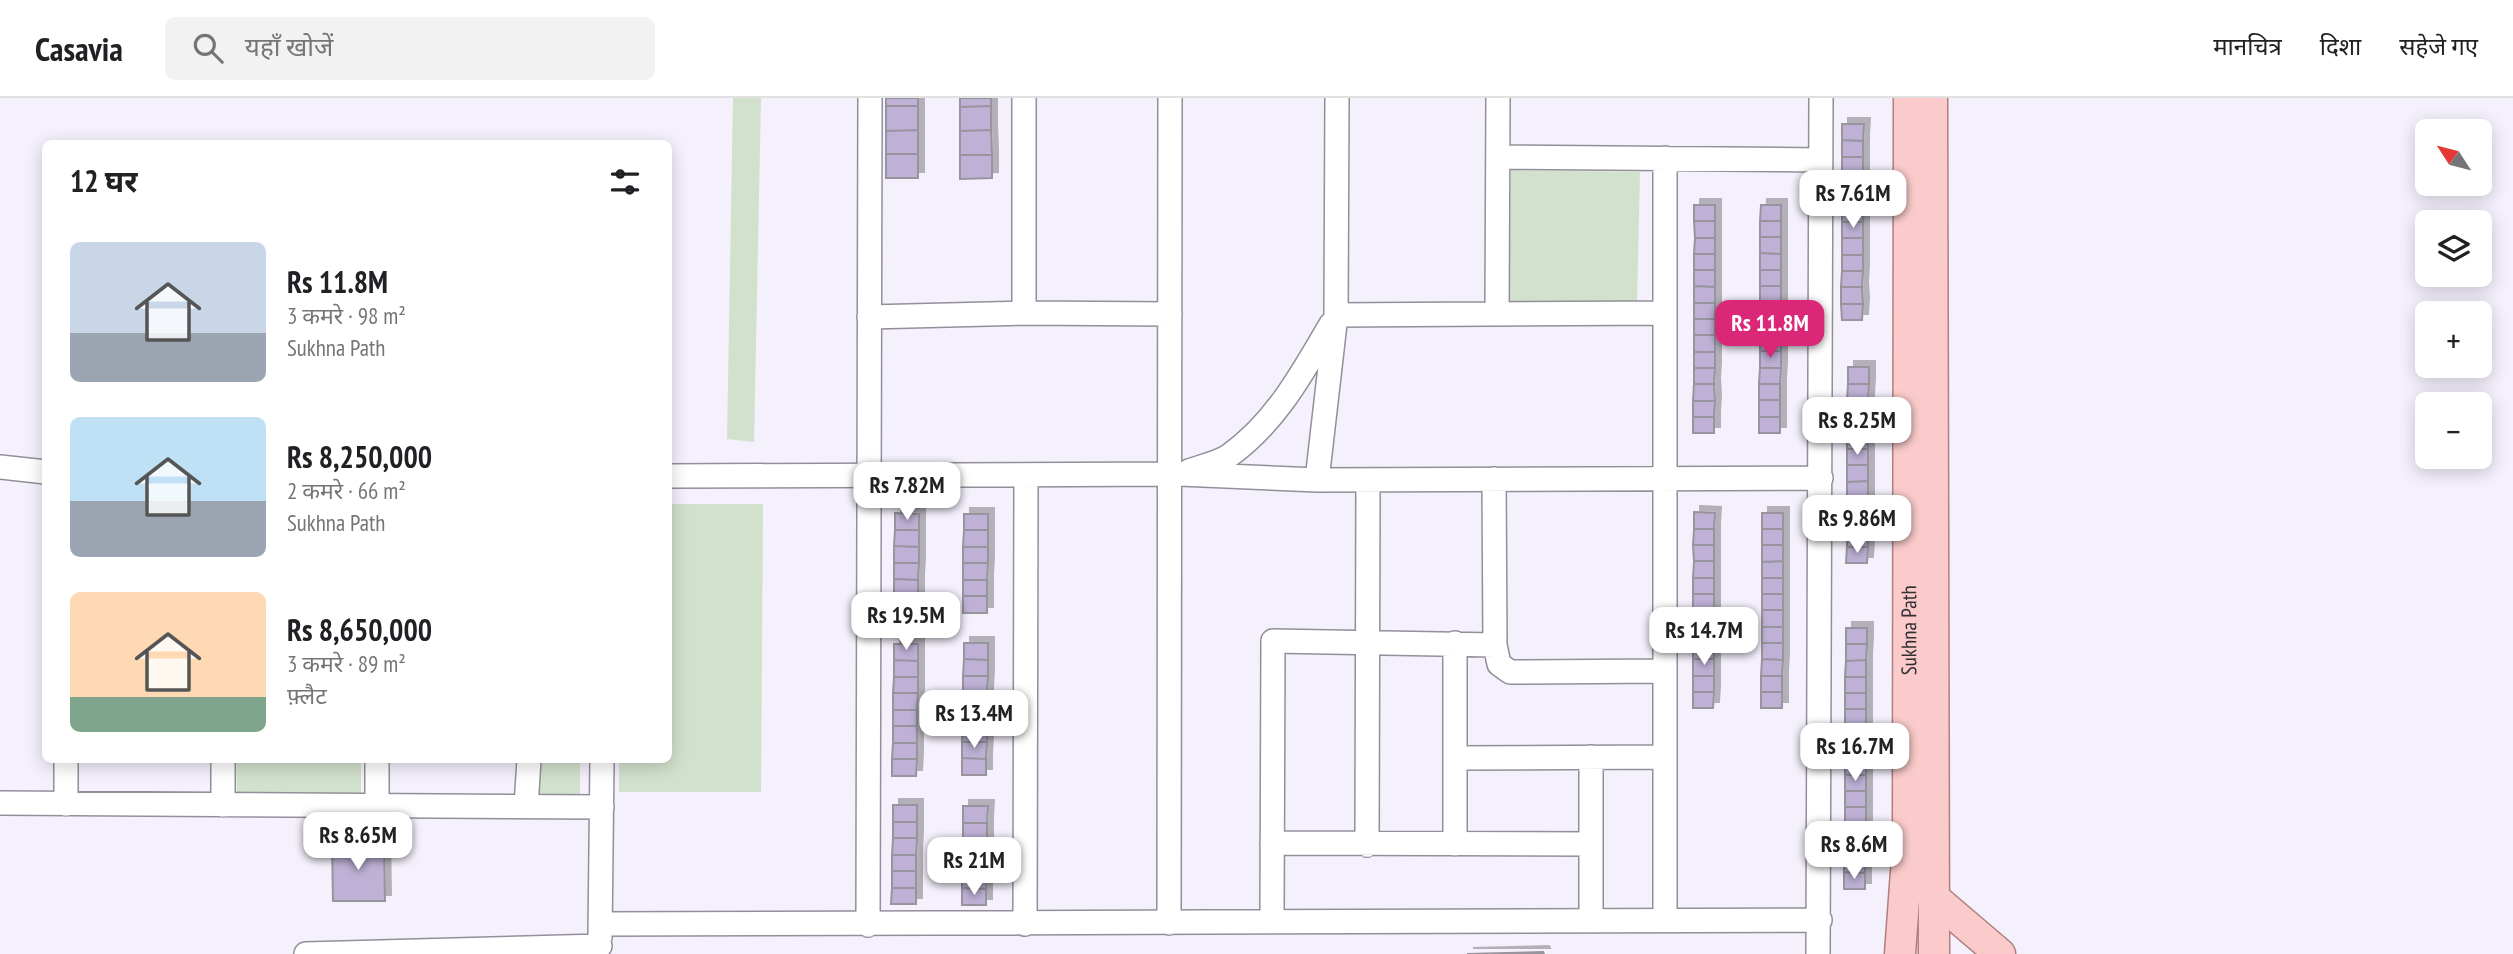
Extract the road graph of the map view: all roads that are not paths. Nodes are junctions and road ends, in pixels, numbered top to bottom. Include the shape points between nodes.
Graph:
1 (870, 98) edge
2 (1024, 98) edge
3 (1170, 98) edge
4 (1337, 98) edge
5 (1498, 98) edge
6 (1821, 98) edge
7 (1909, 98) edge
8 (1932, 98) edge
9 (1498, 157) junction
10 (1665, 158) junction
11 (1821, 160) junction
12 (1024, 313) junction
13 (1665, 313) junction
14 (1170, 314) junction
15 (1336, 314) junction
16 (1497, 314) junction
17 (869, 317) junction
18 (0, 467) edge
19 (42, 472) edge
20 (1175, 475) junction
21 (672, 476) edge
22 (1026, 477) junction
23 (1665, 477) junction
24 (869, 478) junction
25 (1821, 478) junction
26 (1493, 479) junction
27 (1317, 480) junction
28 (1368, 480) junction
29 (1368, 643) junction
30 (1455, 643) junction
31 (1495, 645) junction
32 (1665, 671) junction
33 (1591, 757) junction
34 (1665, 757) junction
35 (1455, 758) junction
36 (66, 763) edge
37 (223, 763) edge
38 (377, 763) edge
39 (529, 763) edge
40 (602, 763) edge
41 (0, 803) edge
42 (66, 804) junction
43 (223, 804) junction
44 (377, 805) junction
45 (526, 806) junction
46 (602, 807) junction
47 (1272, 843) junction
48 (1455, 844) junction
49 (1591, 844) junction
50 (1367, 845) junction
51 (1932, 896) junction
52 (1903, 916) junction
53 (1272, 919) junction
54 (1665, 919) junction
55 (1591, 920) junction
56 (1820, 920) junction
57 (1169, 923) junction
58 (1026, 924) junction
59 (868, 925) junction
60 (600, 941) edge
61 (355, 953) edge
62 (306, 954) edge
63 (1818, 954) edge
64 (1882, 954) edge
65 (1900, 954) edge
66 (1934, 954) edge
67 (2000, 954) edge

1 - 17 street
2 - 12 street
3 - 14 street
4 - 15 street
5 - 9 street
6 - 11 street
7 - 52 main road, Sukhna Path via 1908,845
8 - 51 main road, Sukhna Path
9 - 10 street
9 - 16 street
10 - 11 street
10 - 13 street
11 - 25 street
12 - 14 street
12 - 17 street
13 - 16 street
13 - 23 street
14 - 20 street
15 - 16 street
15 - 20 street via 1266,424 1227,457
15 - 27 street
17 - 24 street
18 - 19 street
20 - 22 street
20 - 27 street
20 - 57 street
21 - 24 street
22 - 24 street
22 - 58 street
23 - 25 street
23 - 26 street
23 - 32 street
24 - 59 street
25 - 56 street
26 - 28 street
26 - 31 street
27 - 28 street
28 - 29 street
29 - 30 street
29 - 47 street via 1273,641
29 - 50 street
30 - 31 street
30 - 35 street
31 - 32 street via 1499,664 1510,672
32 - 34 street
33 - 34 street
33 - 35 street
33 - 49 street
34 - 54 street
35 - 48 street
36 - 42 street
37 - 43 street
38 - 44 street
39 - 45 street
40 - 46 street
41 - 42 street
42 - 43 street
43 - 44 street
44 - 45 street
45 - 46 street
46 - 60 street
47 - 50 street
47 - 53 street
48 - 49 street
48 - 50 street
49 - 55 street
51 - 66 main road, Sukhna Path
51 - 67 main road
52 - 64 main road
52 - 65 main road, Sukhna Path
53 - 55 street
53 - 57 street
54 - 55 street
54 - 56 street
56 - 63 street
57 - 58 street
58 - 59 street
59 - 60 street
60 - 61 street
61 - 62 street

